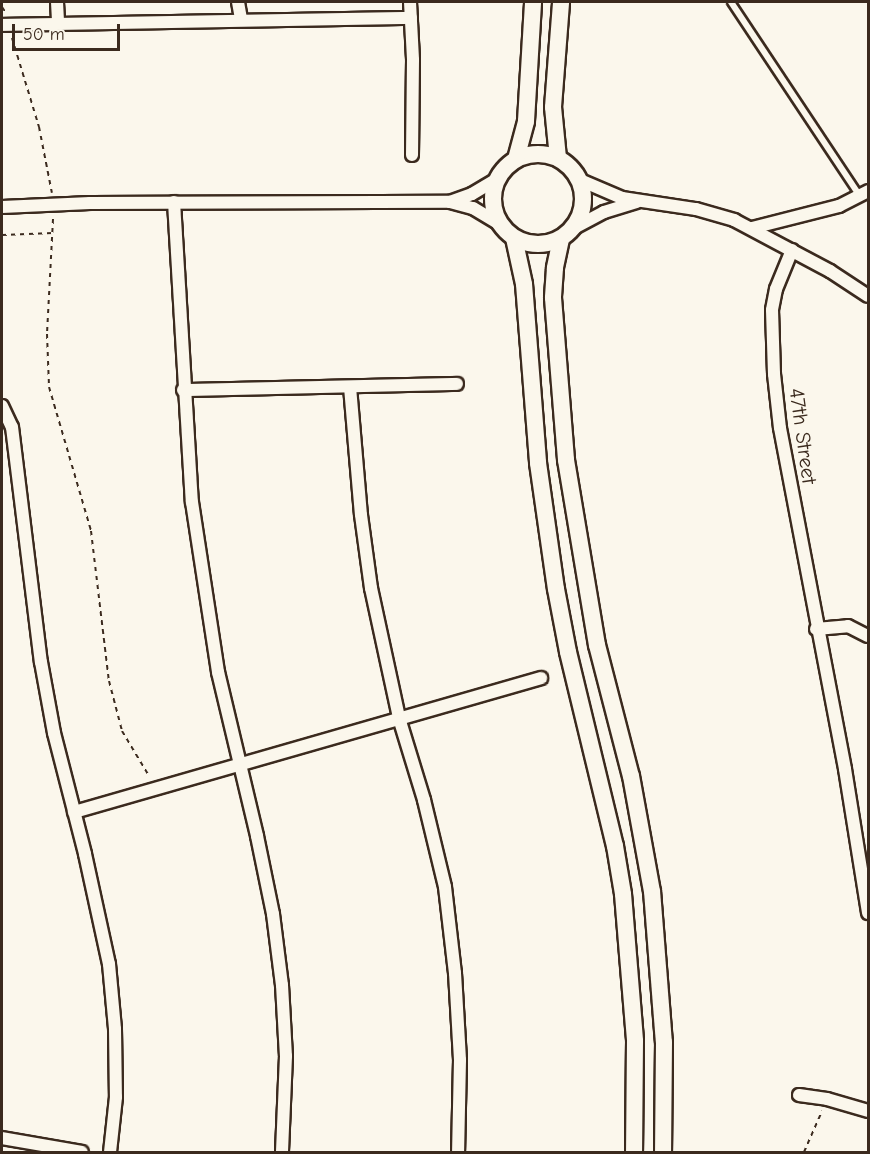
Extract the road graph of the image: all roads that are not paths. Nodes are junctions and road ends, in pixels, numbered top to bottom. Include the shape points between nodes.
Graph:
1 (57, 2) edge
2 (238, 2) edge
3 (410, 2) edge
4 (533, 2) edge
5 (561, 2) edge
6 (731, 2) edge
7 (411, 18) junction
8 (241, 19) junction
9 (58, 22) junction
10 (5, 25) edge
11 (412, 155) dead end
12 (558, 158) junction
13 (516, 159) junction
14 (497, 179) junction
15 (580, 180) junction
16 (865, 194) edge
17 (174, 202) junction
18 (450, 202) junction
19 (637, 202) junction
20 (2, 207) edge
21 (501, 225) junction
22 (752, 228) junction
23 (567, 233) junction
24 (514, 238) junction
25 (792, 250) junction
26 (868, 296) edge
27 (457, 384) dead end
28 (350, 387) junction
29 (183, 390) junction
30 (2, 406) edge
31 (816, 629) junction
32 (868, 636) edge
33 (541, 678) dead end
34 (399, 718) junction
35 (238, 764) junction
36 (74, 813) junction
37 (868, 913) edge
38 (799, 1095) dead end
39 (868, 1111) edge
40 (2, 1138) edge
41 (82, 1152) edge
42 (110, 1152) edge
43 (282, 1152) edge
44 (458, 1152) edge
45 (634, 1152) edge
46 (663, 1152) edge

1 - 9 street
2 - 8 street
3 - 7 street
4 - 13 street via 526,122
5 - 12 street via 553,107
6 - 16 lane
7 - 8 street
7 - 11 street
8 - 9 street
9 - 10 street
12 - 13 street via 536,153
12 - 15 street
13 - 14 street
14 - 18 street
14 - 21 street via 493,198
15 - 19 street
15 - 23 street via 583,210
16 - 22 street via 839,206
17 - 18 street
17 - 20 street
17 - 29 street
18 - 21 street via 473,208
19 - 22 street via 696,209
19 - 23 street via 604,212
21 - 24 street
22 - 25 street
23 - 24 street via 537,245
23 - 46 street via 555,268 553,298 566,460 597,645 631,776 652,891 664,1042
24 - 45 street via 524,284 538,463 556,590 623,894 635,1041
25 - 26 street
25 - 31 street, 47th Street via 772,310 774,375
27 - 28 street
28 - 29 street
28 - 34 street via 371,588
29 - 35 street via 192,502 218,672
30 - 36 street via 12,427 41,662
31 - 32 street via 848,626
31 - 37 street, 47th Street via 845,769
33 - 34 street
34 - 35 street
34 - 44 street via 445,887 460,1060
35 - 36 street
35 - 43 street via 258,836 282,985 286,1056
36 - 42 street via 109,964 116,1097
38 - 39 street
40 - 41 street

